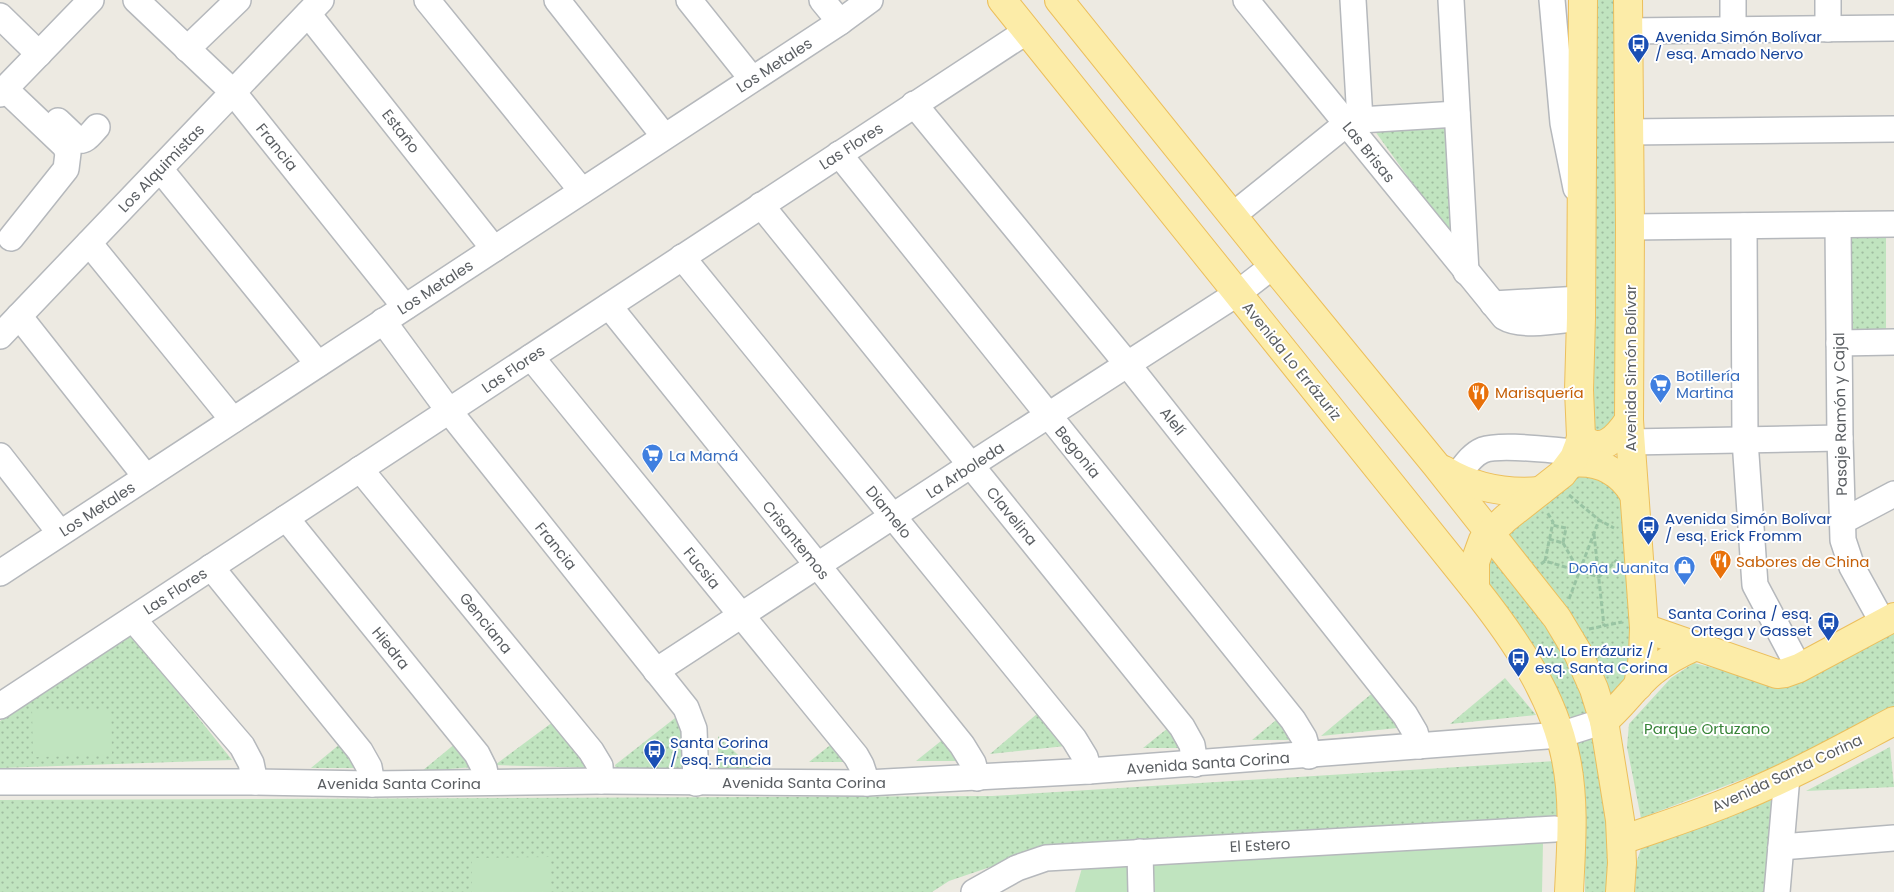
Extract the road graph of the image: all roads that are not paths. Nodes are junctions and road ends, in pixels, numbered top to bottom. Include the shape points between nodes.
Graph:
1 (91, 0) edge
2 (136, 0) edge
3 (238, 0) edge
4 (427, 0) edge
5 (557, 0) edge
6 (689, 0) edge
7 (822, 0) edge
8 (870, 0) edge
9 (1002, 0) edge
10 (1059, 0) edge
11 (1246, 0) edge
12 (1353, 0) edge
13 (1450, 0) edge
14 (1552, 0) edge
15 (1583, 0) edge
16 (1628, 0) edge
17 (1733, 0) edge
18 (1828, 0) edge
19 (315, 7) edge
20 (0, 16) edge
21 (840, 22) junction
22 (1894, 28) edge
23 (1828, 29) junction
24 (1733, 30) junction
25 (1027, 31) junction
26 (1628, 31) junction
27 (187, 49) junction
28 (39, 54) junction
29 (752, 79) junction
30 (6, 87) edge
31 (232, 92) junction
32 (914, 104) junction
33 (1457, 114) junction
34 (1353, 122) junction
35 (96, 127) dead end
36 (1894, 129) edge
37 (1629, 132) junction
38 (664, 136) junction
39 (839, 154) junction
40 (160, 169) junction
41 (582, 191) junction
42 (761, 205) junction
43 (1582, 209) junction
44 (1232, 216) junction
45 (1894, 224) edge
46 (1838, 225) junction
47 (1630, 226) junction
48 (1744, 226) junction
49 (11, 238) dead end
50 (89, 243) junction
51 (494, 249) junction
52 (682, 257) junction
53 (1273, 266) junction
54 (1466, 272) junction
55 (1238, 294) junction
56 (609, 306) junction
57 (405, 307) junction
58 (1581, 308) junction
59 (19, 316) junction
60 (383, 321) junction
61 (0, 336) edge
62 (1894, 342) edge
63 (1839, 343) junction
64 (531, 356) junction
65 (318, 364) junction
66 (1128, 365) junction
67 (449, 411) junction
68 (1049, 415) junction
69 (233, 420) junction
70 (1629, 431) junction
71 (1840, 438) junction
72 (1745, 440) junction
73 (1576, 451) junction
74 (0, 456) edge
75 (971, 465) junction
76 (360, 469) junction
77 (1446, 471) junction
78 (146, 477) junction
79 (1633, 493) junction
80 (1894, 494) edge
81 (1548, 495) junction
82 (893, 517) junction
83 (286, 518) junction
84 (1843, 522) junction
85 (1490, 532) junction
86 (60, 533) junction
87 (211, 567) junction
88 (818, 567) junction
89 (0, 573) edge
90 (1475, 589) junction
91 (741, 615) junction
92 (133, 619) junction
93 (1889, 620) edge
94 (1637, 624) junction
95 (1696, 646) junction
96 (1799, 668) junction
97 (656, 671) junction
98 (1638, 686) junction
99 (0, 706) edge
100 (1604, 721) junction
101 (1894, 721) edge
102 (1882, 736) edge
103 (1418, 746) junction
104 (1563, 747) junction
105 (1309, 756) junction
106 (1195, 764) junction
107 (1089, 771) junction
108 (1788, 776) junction
109 (978, 778) junction
110 (0, 782) edge
111 (255, 782) junction
112 (487, 782) junction
113 (601, 782) junction
114 (696, 783) junction
115 (866, 783) junction
116 (372, 784) junction
117 (1555, 829) dead end
118 (1894, 838) edge
119 (1622, 840) junction
120 (1781, 847) junction
121 (1140, 852) junction
122 (974, 892) edge
123 (1140, 892) edge
124 (1569, 892) edge
125 (1620, 892) edge
126 (1777, 892) edge

1 - 28 street
2 - 27 street, Francia
3 - 27 street
4 - 41 street
5 - 38 street
6 - 29 street
7 - 21 street
8 - 21 street, Los Metales
9 - 25 main road, Avenida Lo Errázuriz
10 - 44 main road
11 - 34 street, Las Brisas
12 - 34 street
13 - 33 street
14 - 43 street via 1562,123
15 - 43 main road
16 - 26 main road, Avenida Simón Bolívar
17 - 24 street
18 - 23 street
19 - 31 street, Los Alquimistas
19 - 51 street, Estaño
20 - 28 street
21 - 29 street, Los Metales
22 - 23 street
23 - 24 street
24 - 26 street
25 - 32 street, Las Flores
25 - 55 main road, Avenida Lo Errázuriz
26 - 37 main road, Avenida Simón Bolívar
27 - 31 street, Francia
28 - 30 street
29 - 38 street, Los Metales
30 - 35 street via 78,140 85,139
30 - 49 street via 65,146 68,153 66,169
31 - 40 street, Los Alquimistas
31 - 57 street, Francia
32 - 39 street, Las Flores
32 - 66 street, Alelí
33 - 34 street
33 - 54 street
34 - 44 street
34 - 54 street, Las Brisas
36 - 37 street
37 - 47 main road, Avenida Simón Bolívar
38 - 41 street, Los Metales
39 - 42 street, Las Flores
39 - 68 street, Begonia
40 - 50 street, Los Alquimistas
40 - 65 street
41 - 51 street, Los Metales
42 - 52 street, Las Flores
42 - 75 street, Clavelina
43 - 58 main road
44 - 53 main road
45 - 46 street
46 - 48 street
46 - 63 street, Pasaje Ramón y Cajal
47 - 48 street
47 - 70 main road, Avenida Simón Bolívar
48 - 72 street
50 - 59 street, Los Alquimistas
50 - 69 street
51 - 57 street, Los Metales
52 - 56 street, Las Flores
52 - 82 street, Diamelo
53 - 55 street, La Arboleda
53 - 77 main road
54 - 58 street, Las Brisas via 1493,304
55 - 66 street, La Arboleda
55 - 90 main road, Avenida Lo Errázuriz
56 - 64 street, Las Flores
56 - 88 street, Crisantemos
57 - 60 street, Los Metales
58 - 73 main road
59 - 61 street, Los Alquimistas
59 - 78 street
60 - 65 street, Los Metales
60 - 67 street, Francia
62 - 63 street
63 - 71 street, Pasaje Ramón y Cajal
64 - 67 street, Las Flores
64 - 91 street, Fucsia
65 - 69 street, Los Metales
66 - 68 street, La Arboleda
66 - 103 street, Alelí via 1406,716
67 - 76 street, Las Flores
67 - 97 street, Francia
68 - 75 street, La Arboleda
68 - 105 street, Begonia via 1293,720 1304,738
69 - 78 street, Los Metales
70 - 72 street
70 - 73 main road via 1604,444 1590,444
70 - 79 main road, Avenida Simón Bolívar
71 - 72 street
71 - 84 street, Pasaje Ramón y Cajal
72 - 96 street via 1754,584
73 - 77 street via 1498,447 1484,450
73 - 79 main road via 1622,478
73 - 81 main road
74 - 86 street
75 - 82 street, La Arboleda
75 - 106 street, Clavelina via 1182,728 1192,745
76 - 83 street, Las Flores
76 - 113 street, Genciana via 591,751 600,766
77 - 81 main road via 1493,490
77 - 85 main road
78 - 86 street, Los Metales
79 - 94 main road, Avenida Simón Bolívar
80 - 84 street
81 - 85 main road
82 - 88 street, La Arboleda
82 - 107 street, Diamelo via 1074,739 1085,756
83 - 87 street, Las Flores
83 - 112 street, Hiedra via 477,754
84 - 93 street, Pasaje Ramón y Cajal via 1848,559
85 - 90 main road via 1483,540 1475,562
85 - 100 main road via 1557,618 1574,646 1594,689
86 - 89 street, Los Metales
87 - 92 street, Las Flores
87 - 116 street via 360,752 369,767
88 - 91 street, La Arboleda
88 - 109 street, Crisantemos via 968,753
90 - 104 main road, Avenida Lo Errázuriz via 1534,675
91 - 97 street, La Arboleda
91 - 115 street, Fucsia via 856,756
92 - 99 street, Las Flores
92 - 111 street via 242,746 252,763
93 - 96 main road
94 - 95 main road
94 - 98 main road, Avenida Simón Bolívar via 1643,657
95 - 96 main road via 1777,674
95 - 98 main road via 1665,662
97 - 114 street, Francia via 691,718
98 - 100 main road
100 - 104 street, Avenida Santa Corina
100 - 119 main road
101 - 102 main road, Avenida Santa Corina
102 - 108 main road, Avenida Santa Corina
103 - 104 street, Avenida Santa Corina
103 - 105 street, Avenida Santa Corina
104 - 124 main road, Avenida Lo Errázuriz via 1571,795
105 - 106 street, Avenida Santa Corina
106 - 107 street, Avenida Santa Corina
107 - 109 street, Avenida Santa Corina
108 - 119 main road, Avenida Santa Corina via 1697,815
108 - 120 street
109 - 115 street, Avenida Santa Corina
110 - 111 street, Avenida Santa Corina
111 - 116 street, Avenida Santa Corina
112 - 113 street, Avenida Santa Corina
112 - 116 street, Avenida Santa Corina
113 - 114 street, Avenida Santa Corina
114 - 115 street, Avenida Santa Corina
117 - 121 street, El Estero
118 - 120 street
119 - 125 main road
120 - 126 street
121 - 122 street, El Estero via 1046,858 1017,868
121 - 123 street

